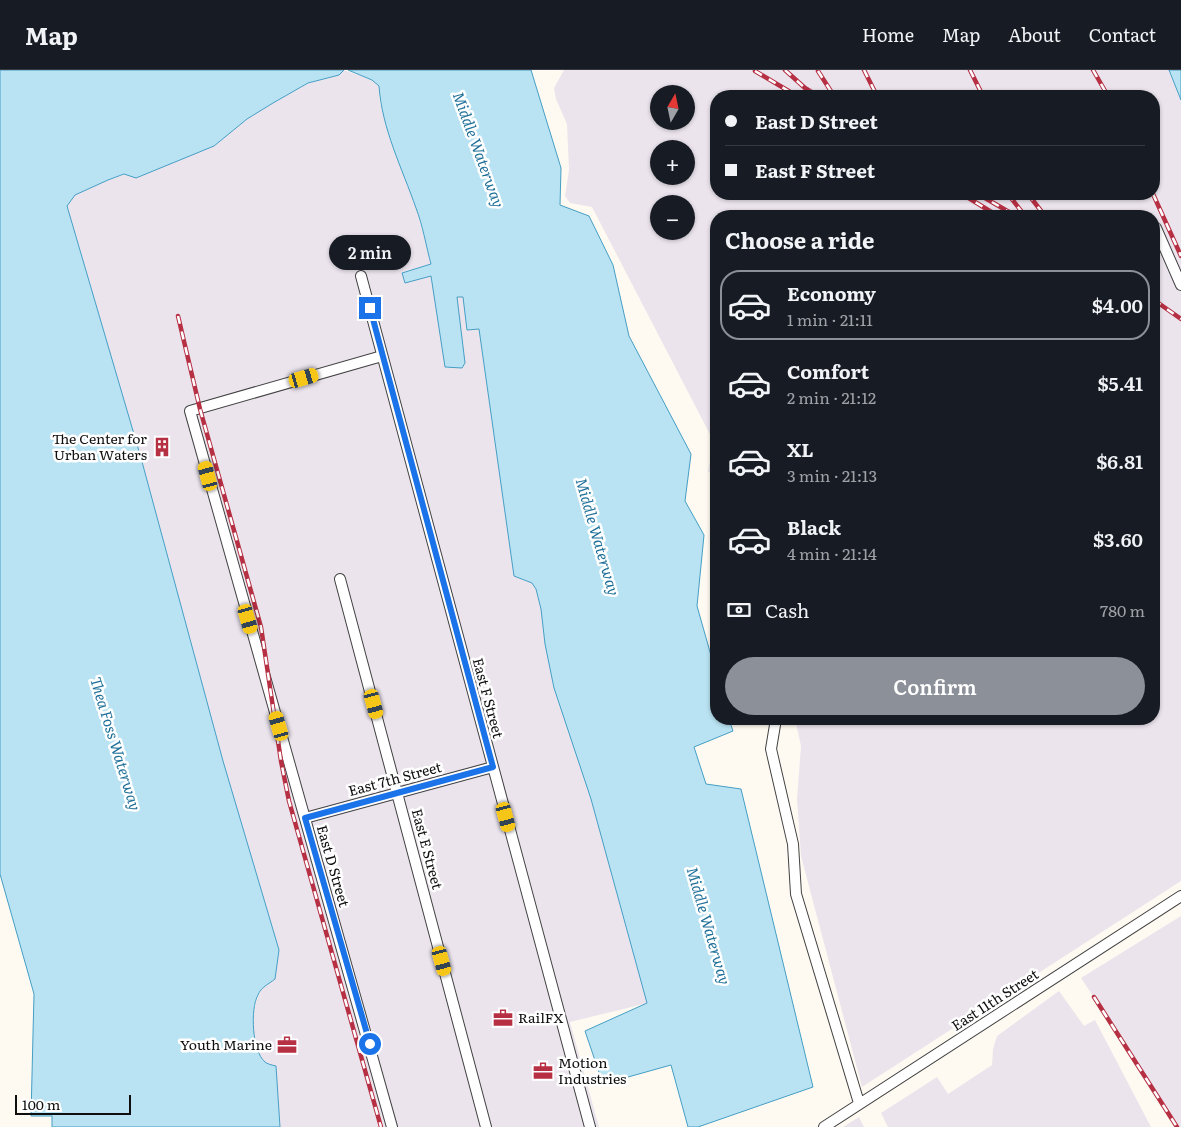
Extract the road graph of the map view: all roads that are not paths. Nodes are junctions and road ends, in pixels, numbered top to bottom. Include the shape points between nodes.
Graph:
1 (1160, 237) edge
2 (361, 276) dead end
3 (1181, 285) edge
4 (382, 356) junction
5 (340, 579) dead end
6 (775, 725) edge
7 (493, 767) junction
8 (398, 793) junction
9 (305, 818) junction
10 (1181, 896) edge
11 (859, 1103) junction
12 (392, 1127) edge
13 (486, 1127) edge
14 (590, 1127) edge
15 (824, 1127) edge

1 - 3 street
2 - 4 street, East F Street
4 - 7 street, East F Street
4 - 9 street, East D Street via 190,411
5 - 8 street, East E Street
6 - 11 street via 771,749 793,844 796,894
7 - 8 street, East 7th Street
7 - 14 street, East F Street
8 - 9 street, East 7th Street
8 - 13 street, East E Street
9 - 12 street, East D Street
10 - 11 street, East 11th Street
11 - 15 street, East 11th Street

